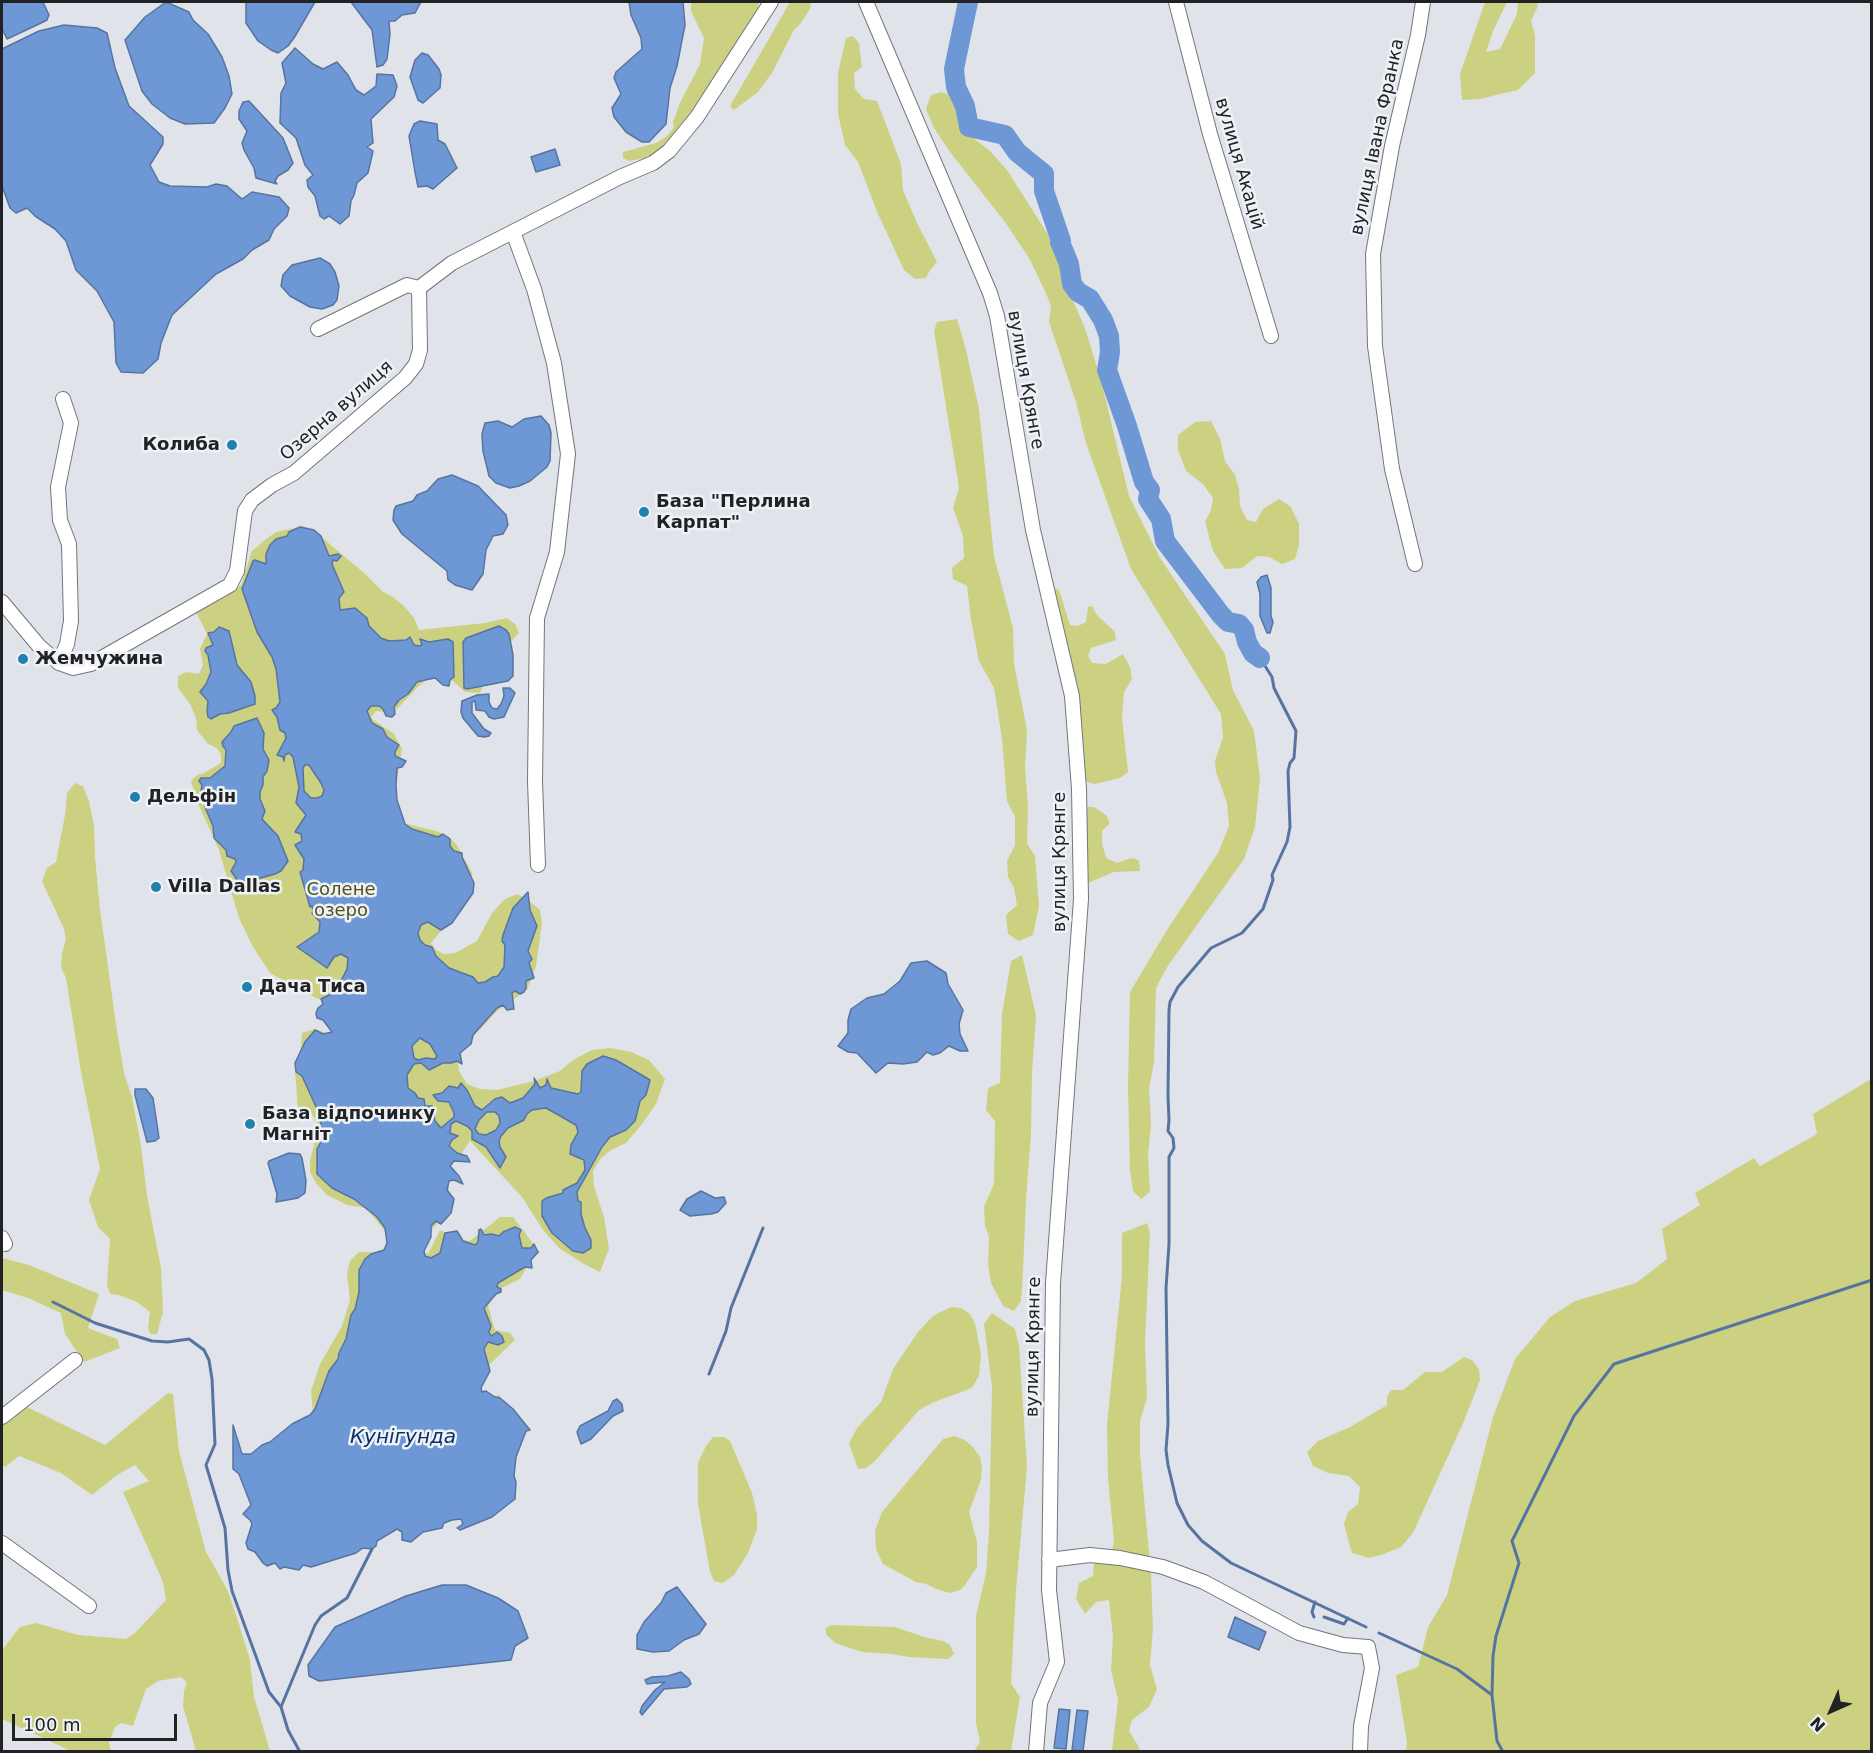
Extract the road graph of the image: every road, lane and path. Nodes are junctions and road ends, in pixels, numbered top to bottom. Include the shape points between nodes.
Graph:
1 (771, 2) edge
2 (866, 2) edge
3 (1176, 2) edge
4 (1423, 2) edge
5 (513, 232) junction
6 (419, 288) junction
7 (318, 329) dead end
8 (1271, 336) dead end
9 (63, 399) dead end
10 (1415, 564) dead end
11 (2, 602) edge
12 (58, 663) junction
13 (538, 865) dead end
14 (75, 1360) dead end
15 (2, 1417) edge
16 (2, 1544) edge
17 (1049, 1560) junction
18 (89, 1606) dead end
19 (1036, 1752) edge
20 (1360, 1752) edge

1 - 5 street via 697,117 669,151 653,163
2 - 17 street, вулиця Крянге via 997,316 1033,530 1072,696 1081,899 1053,1283
3 - 8 street, вулиця Акацій via 1210,134
4 - 10 street, вулиця Івана Франка via 1373,254 1376,346 1392,469
5 - 6 street via 452,263
5 - 13 street via 534,289 554,363 568,454 557,552 537,618
6 - 7 street via 407,285
6 - 12 street, Озерна вулиця via 420,350 416,364 405,378 294,473 252,500 245,511 237,571 230,585 91,664 73,668
9 - 12 street via 71,423 58,487 60,520 69,544 71,621
11 - 12 street
14 - 15 street
16 - 18 street
17 - 19 street, вулиця Крянге via 1057,1662 1040,1703
17 - 20 street via 1090,1555 1162,1567 1204,1582 1299,1633 1343,1645 1368,1647 1372,1668

